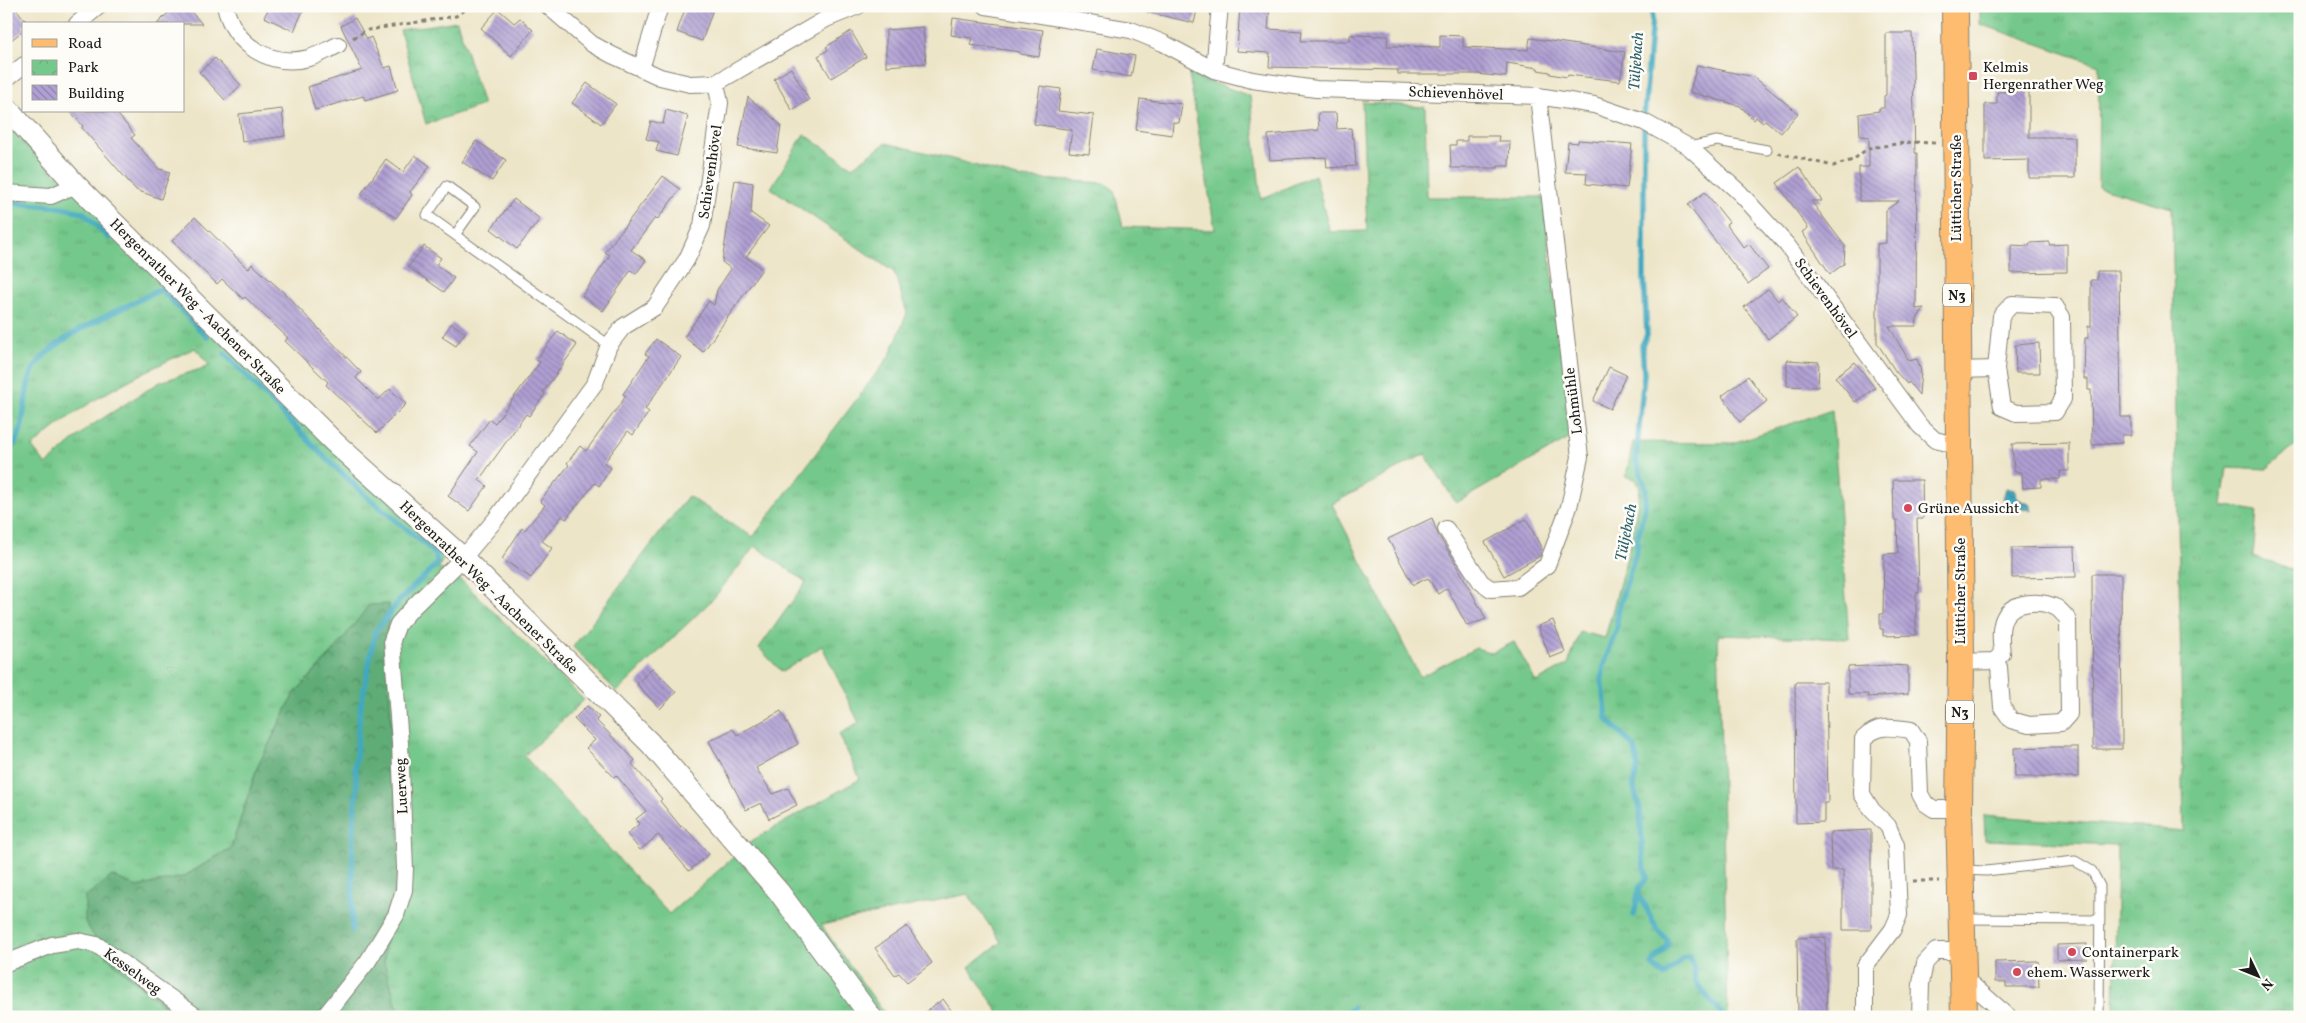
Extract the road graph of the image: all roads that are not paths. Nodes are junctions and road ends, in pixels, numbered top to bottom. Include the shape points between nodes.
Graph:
1 (99, 6) edge
2 (225, 6) edge
3 (548, 6) edge
4 (660, 6) edge
5 (858, 6) edge
6 (986, 6) edge
7 (1220, 6) edge
8 (1955, 6) edge
9 (79, 22) edge
10 (338, 45) road end
11 (22, 67) edge
12 (641, 69) junction
13 (1214, 70) junction
14 (6, 79) edge
15 (716, 83) junction
16 (1538, 96) junction
17 (6, 108) edge
18 (1689, 147) junction
19 (1767, 150) road end
20 (76, 185) junction
21 (6, 193) edge
22 (455, 235) junction
23 (609, 345) junction
24 (1996, 369) junction
25 (1958, 370) junction
26 (1960, 446) junction
27 (1446, 529) dead end
28 (463, 558) junction
29 (1994, 661) junction
30 (1961, 662) junction
31 (1959, 809) junction
32 (1960, 876) junction
33 (1961, 919) junction
34 (2100, 920) junction
35 (1961, 951) junction
36 (6, 963) edge
37 (1963, 977) junction
38 (197, 1017) edge
39 (324, 1017) edge
40 (871, 1017) edge
41 (1865, 1017) edge
42 (1920, 1017) edge
43 (1964, 1017) edge
44 (2009, 1017) edge
45 (2099, 1017) edge

1 - 9 street
2 - 10 street via 232,28 242,41 261,55 287,60 309,58
3 - 12 street via 592,44
4 - 12 street
5 - 15 street via 826,19
6 - 13 street, Schievenhövel via 1131,30 1164,43
7 - 13 street
8 - 25 main road, Lütticher Straße / N3
11 - 14 street
12 - 15 street via 690,84
13 - 16 street, Schievenhövel via 1252,80 1316,89
15 - 23 street, Schievenhövel via 720,103 702,226 687,259 655,307 623,327
16 - 18 street, Schievenhövel via 1594,105 1644,122
16 - 27 street, Lohmühle via 1580,457 1569,507 1547,565 1518,587 1491,589 1481,582
17 - 20 street, Hergenrather Weg - Aachener Straße
18 - 19 lane via 1717,141
18 - 26 street, Schievenhövel via 1740,193 1788,246 1920,426 1935,440
20 - 21 street via 51,196
20 - 28 street, Hergenrather Weg - Aachener Straße via 334,442
22 - 22 lane via 427,215 447,186 475,207
22 - 23 lane
23 - 28 street, Schievenhövel via 595,384 495,520
24 - 24 street via 2002,407 2016,413 2055,412 2063,399 2062,317 2055,306 2012,304 2001,316
24 - 25 street
25 - 26 main road, Lütticher Straße / N3
26 - 30 main road, Lütticher Straße / N3
28 - 39 street, Luerweg via 398,624 392,640 400,743 404,890 396,915 368,961
28 - 40 street, Hergenrather Weg - Aachener Straße via 650,743 779,892
29 - 29 street via 2002,654 2004,618 2016,606 2040,602 2058,609 2068,619 2068,714 2061,723 2029,725 2011,720 2002,707 1999,667
29 - 30 street, Lütticher Straße
30 - 31 main road, Lütticher Straße / N3
31 - 32 main road, Lütticher Straße / N3
31 - 41 street via 1934,809 1925,803 1920,794 1918,740 1911,730 1891,727 1872,730 1863,739 1862,794 1888,826 1896,845 1899,915 1893,929 1865,966
32 - 33 main road, Lütticher Straße / N3
32 - 34 lane via 2074,861 2086,865 2097,877
33 - 34 lane
33 - 35 main road, Lütticher Straße / N3
34 - 45 lane
35 - 37 main road, Lütticher Straße / N3
35 - 42 street via 1936,951 1925,963
36 - 38 street, Kesselweg via 52,946 78,941 97,945
37 - 43 main road, Lütticher Straße
37 - 44 street

